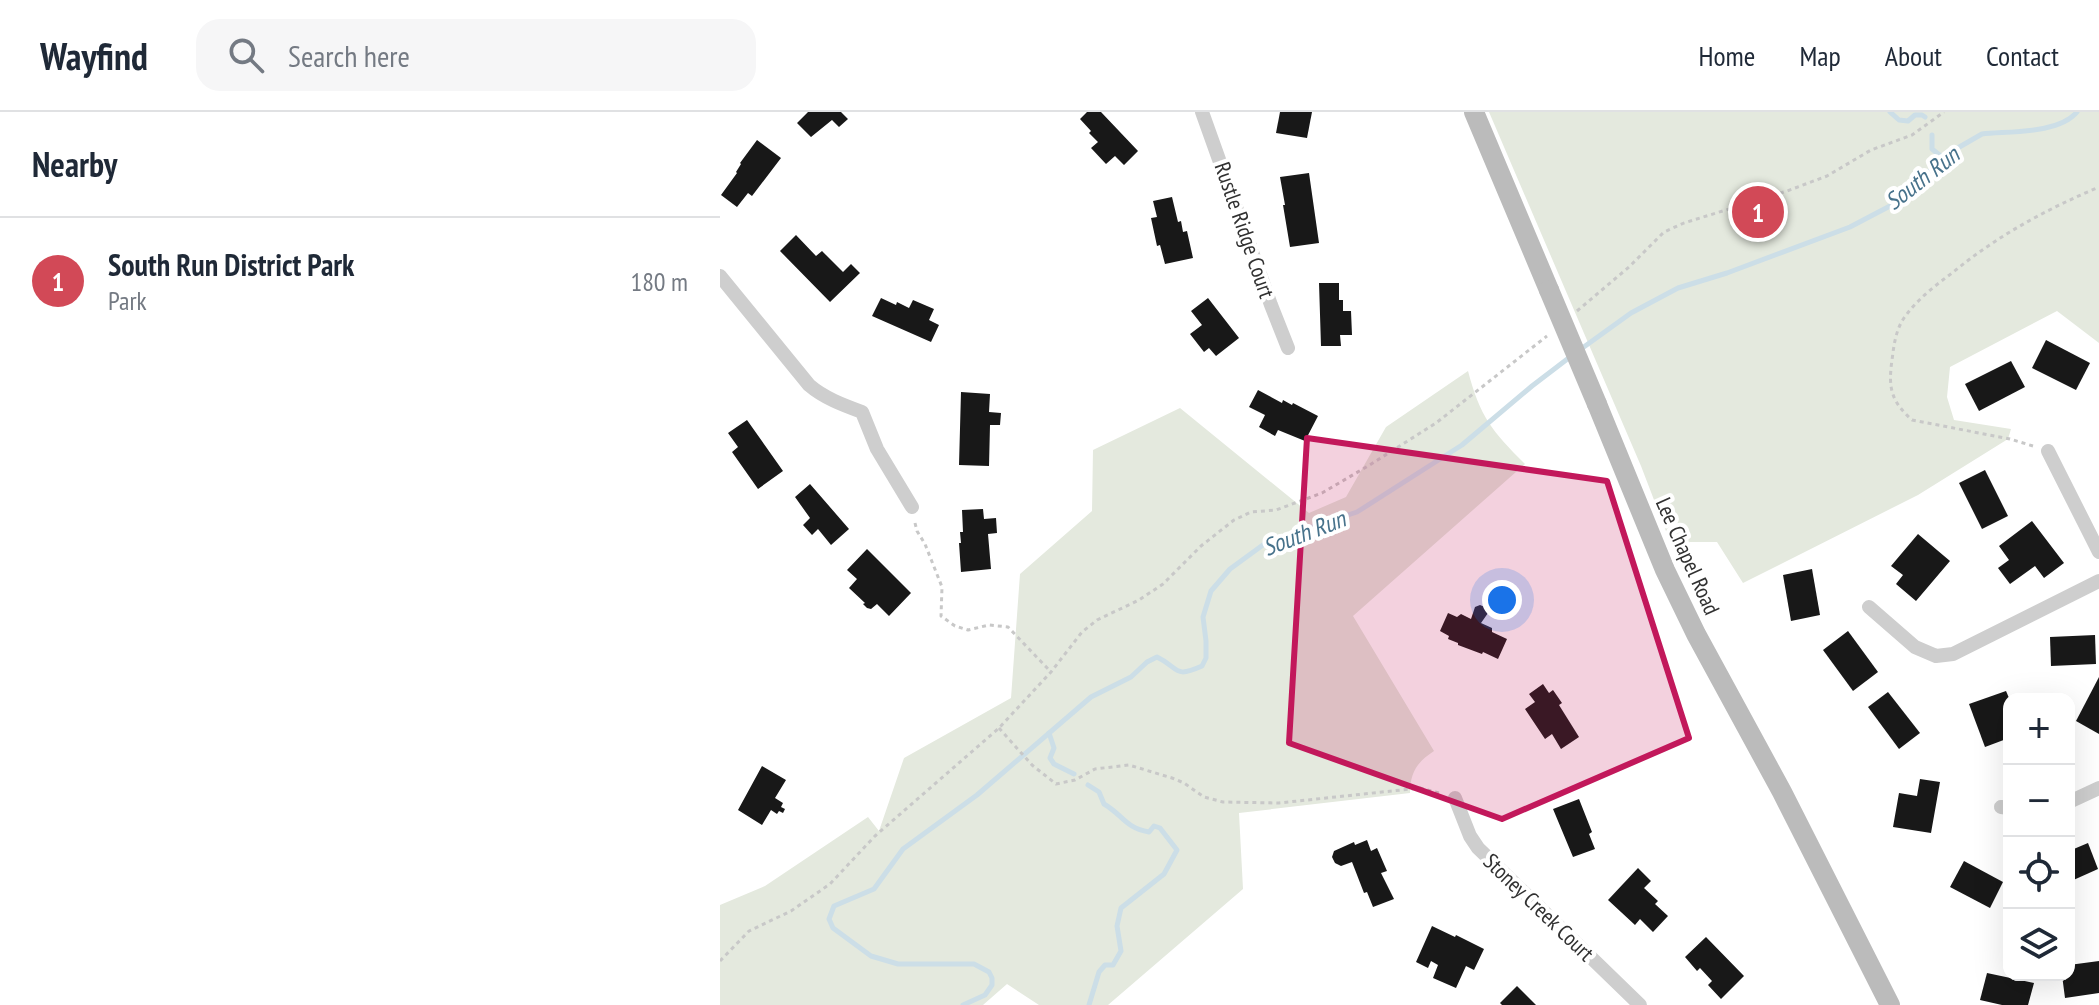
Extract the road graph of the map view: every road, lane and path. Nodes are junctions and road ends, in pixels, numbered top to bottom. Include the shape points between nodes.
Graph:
1 (1202, 112) edge
2 (1474, 112) edge
3 (1944, 112) edge
4 (2099, 187) edge
5 (720, 276) edge
6 (1575, 313) dead end
7 (1553, 331) dead end
8 (1288, 348) dead end
9 (2048, 451) joint
10 (912, 507) joint
11 (2099, 552) edge
12 (2099, 581) edge
13 (1869, 607) dead end
14 (1051, 672) junction
15 (999, 728) junction
16 (2099, 788) edge
17 (1455, 798) joint
18 (2075, 799) edge
19 (720, 961) edge
20 (1640, 1005) edge
21 (1890, 1005) edge

1 - 8 street, Rustle Ridge Court
2 - 21 main road, Lee Chapel Road, bridge via 1665,570
3 - 6 path via 1912,135 1871,150 1827,176 1664,232
4 - 9 path via 1982,248 1931,289 1897,332 1892,396 1912,420
5 - 10 street via 809,385 862,412
7 - 14 path via 1436,423 1368,466 1322,493 1234,520 1163,584 1082,632
9 - 11 street
10 - 14 path via 942,587 941,616 968,630 1008,627
12 - 13 street via 1953,654 1936,656 1915,647
14 - 15 path
15 - 17 path via 1056,784 1095,769 1129,765 1223,802 1279,803 1420,788
15 - 19 path via 875,836 830,884 749,931
16 - 18 street
17 - 20 street, Stoney Creek Court via 1478,848

